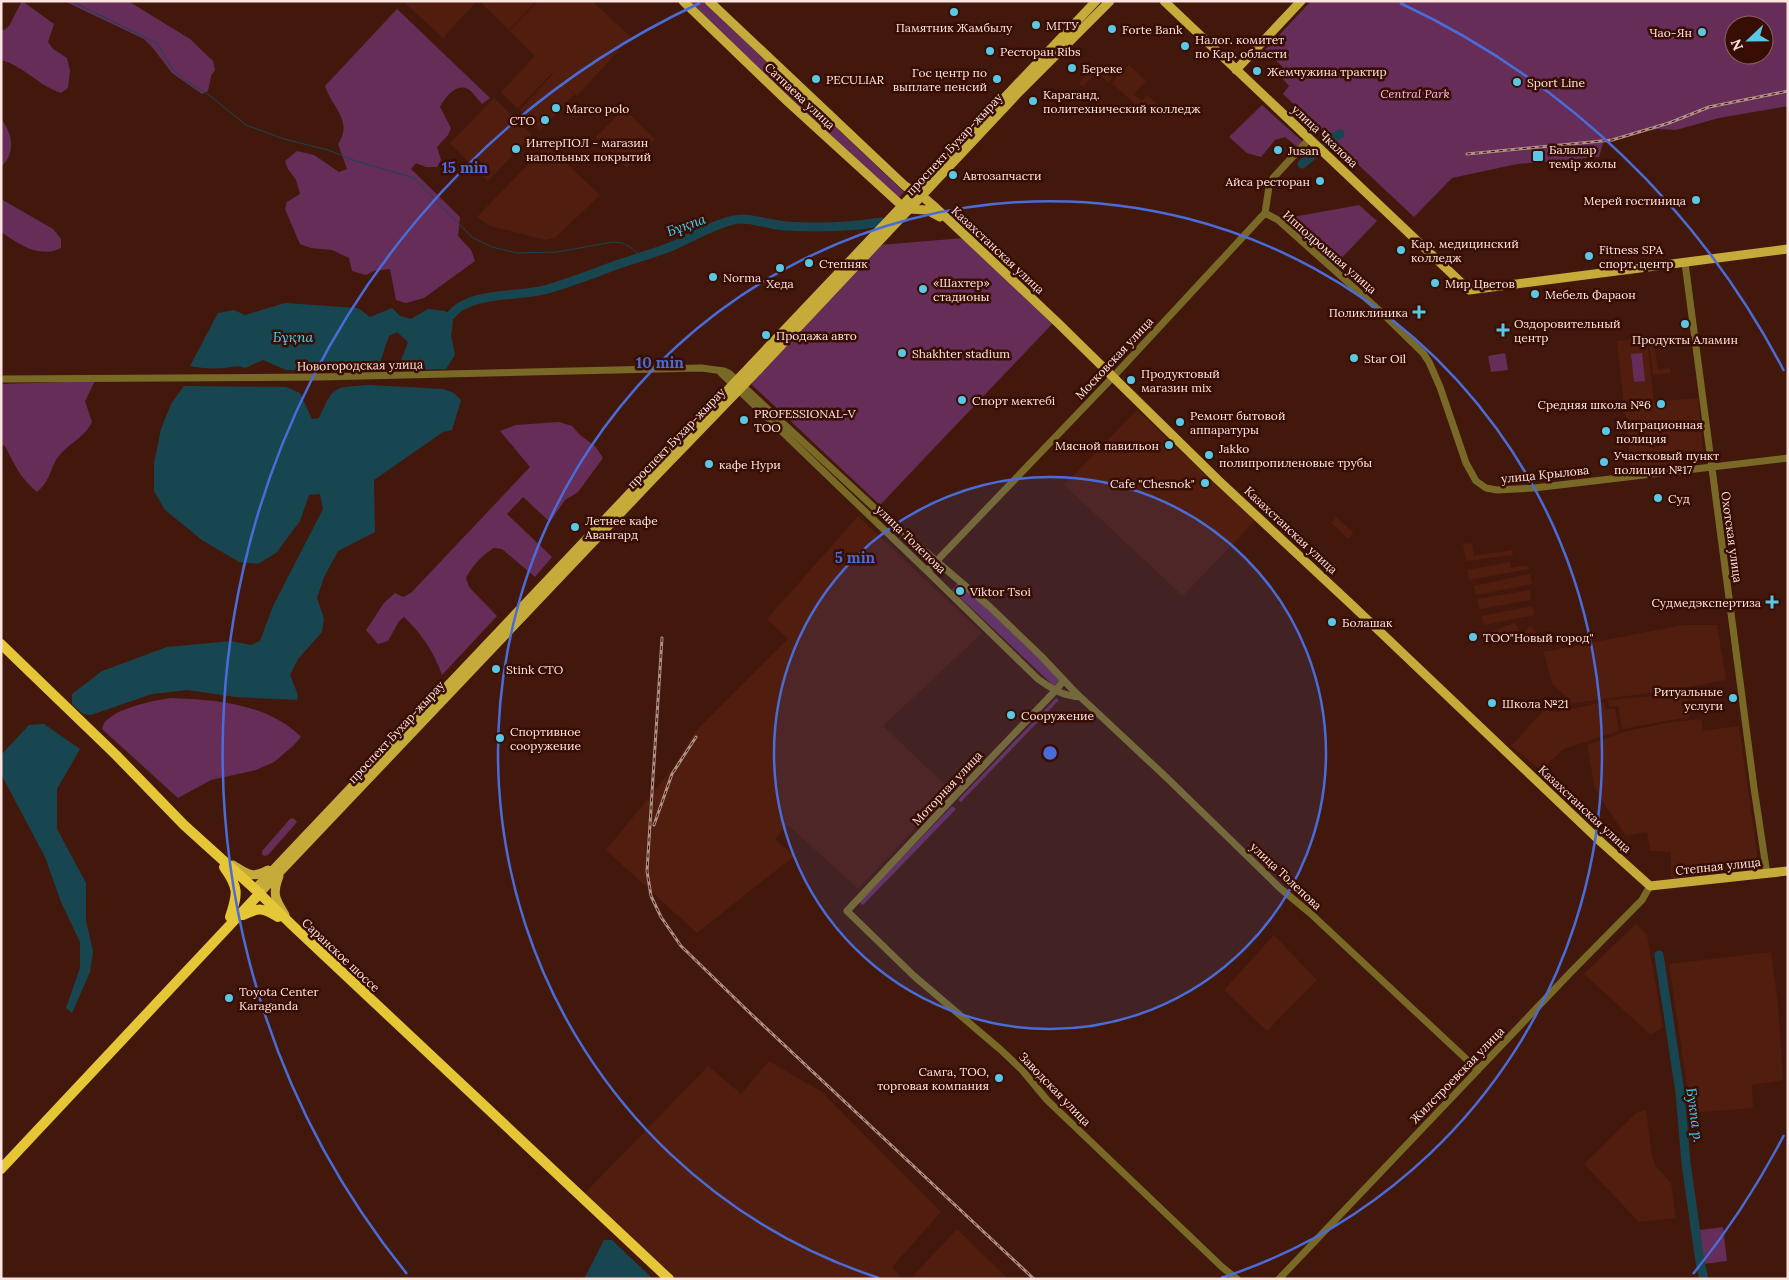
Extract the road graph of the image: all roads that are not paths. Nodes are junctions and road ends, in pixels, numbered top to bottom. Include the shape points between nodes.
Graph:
1 (684, 1) edge
2 (709, 1) edge
3 (1096, 1) edge
4 (1164, 1) edge
5 (1301, 1) edge
6 (1109, 2) edge
7 (1236, 70) junction
8 (1310, 138) junction
9 (919, 194) junction
10 (906, 208) junction
11 (1265, 213) junction
12 (949, 222) junction
13 (1788, 249) edge
14 (1685, 263) junction
15 (1379, 310) joint
16 (1113, 377) junction
17 (1, 379) edge
18 (738, 385) junction
19 (1788, 458) edge
20 (1711, 467) junction
21 (937, 561) junction
22 (927, 570) junction
23 (1, 644) edge
24 (1064, 680) junction
25 (1055, 691) junction
26 (1080, 697) junction
27 (215, 854) junction
28 (280, 867) junction
29 (1788, 871) edge
30 (1767, 874) junction
31 (1650, 886) junction
32 (257, 891) junction
33 (848, 911) joint
34 (233, 918) junction
35 (292, 925) junction
36 (1478, 1070) junction
37 (1, 1161) edge
38 (1, 1169) edge
39 (669, 1279) edge
40 (1237, 1279) edge
41 (1279, 1279) edge

1 - 10 main road, Сатпаева улица via 788,102
2 - 9 main road, Сатпаева улица via 905,186
3 - 9 main road, проспект Бухар-жырау
4 - 7 main road, улица Чкалова
5 - 7 main road
6 - 9 main road, проспект Бухар-жырау
7 - 8 main road, улица Чкалова
8 - 11 street via 1273,178
8 - 14 main road, улица Чкалова via 1469,290
9 - 10 main road, проспект Бухар-жырау
9 - 12 main road, Казахстанская улица
10 - 12 main road via 927,210
10 - 18 main road, проспект Бухар-жырау
11 - 15 street, Ипподромная улица via 1278,220
11 - 16 street, Московская улица
12 - 16 main road, Казахстанская улица
13 - 14 main road
14 - 20 street, Охотская улица
15 - 20 street, улица Крылова via 1429,362 1471,474 1482,486 1496,490 1525,489
16 - 21 street, Московская улица
16 - 31 main road, Казахстанская улица
17 - 18 street, Новогородская улица via 320,377 701,368 724,371
18 - 21 street, улица Толепова
18 - 22 street, улица Толепова
18 - 28 main road, проспект Бухар-жырау
19 - 20 street, улица Крылова
20 - 30 street, Охотская улица
21 - 22 street, Московская улица
21 - 24 street, улица Толепова via 990,607
22 - 25 street, улица Толепова via 1038,679
23 - 27 highway, Саранское шоссе
24 - 25 street, Моторная улица
24 - 26 street, улица Толепова
25 - 26 street, улица Толепова
25 - 33 street, Моторная улица
26 - 36 street, улица Толепова via 1281,889
27 - 28 main road via 249,875 260,875
27 - 32 highway, Саранское шоссе
27 - 34 highway via 236,887
28 - 32 main road, проспект Бухар-жырау
28 - 35 main road via 274,887 275,899
29 - 30 main road, Степная улица
30 - 31 main road, Степная улица
31 - 36 street, Жилстроевская улица via 1642,900
32 - 34 highway
32 - 35 highway, Саранское шоссе
33 - 40 street, Заводская улица via 914,976 1001,1050 1104,1156
34 - 35 highway via 255,909 265,910
34 - 37 highway
34 - 38 highway
35 - 39 highway, Саранское шоссе
36 - 41 street, Жилстроевская улица

